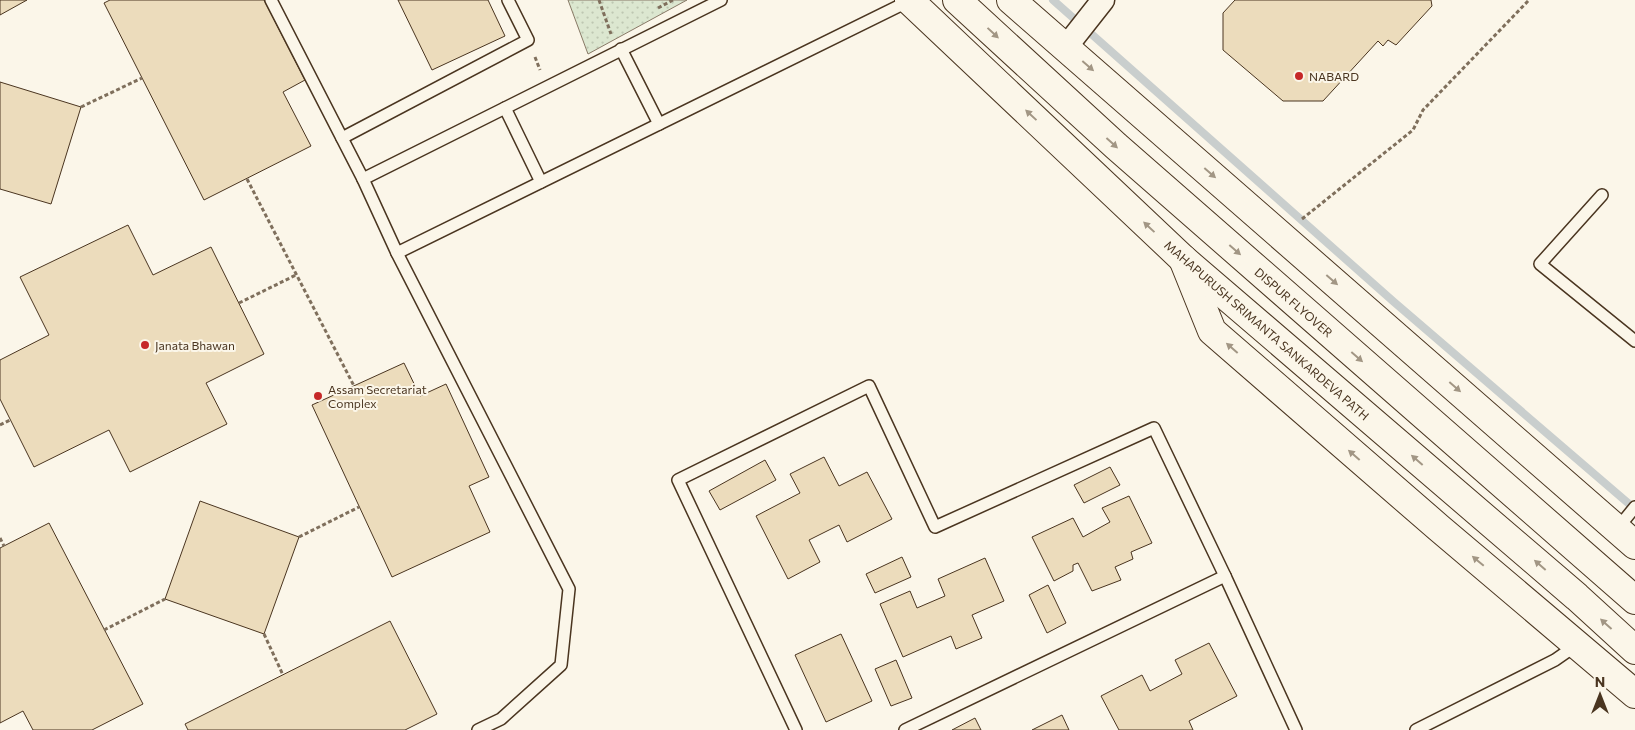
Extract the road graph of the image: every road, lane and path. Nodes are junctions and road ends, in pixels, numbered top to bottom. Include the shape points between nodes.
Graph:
1 (271, 0) edge
2 (508, 0) edge
3 (598, 0) edge
4 (720, 0) edge
5 (909, 0) edge
6 (957, 0) edge
7 (1011, 0) edge
8 (1529, 0) edge
9 (1098, 6) edge
10 (603, 39) dead end
11 (528, 40) junction
12 (1069, 42) junction
13 (620, 49) junction
14 (542, 72) dead end
15 (142, 78) dead end
16 (81, 106) dead end
17 (504, 108) junction
18 (659, 124) junction
19 (342, 138) junction
20 (247, 179) dead end
21 (363, 179) junction
22 (540, 182) junction
23 (1602, 195) dead end
24 (1299, 222) dead end
25 (397, 253) junction
26 (1183, 259) junction
27 (297, 275) junction
28 (239, 303) dead end
29 (1635, 340) edge
30 (354, 386) dead end
31 (10, 420) dead end
32 (0, 425) edge
33 (359, 507) dead end
34 (1635, 507) edge
35 (1625, 532) edge
36 (299, 537) dead end
37 (0, 538) edge
38 (4, 546) dead end
39 (1224, 576) junction
40 (165, 599) dead end
41 (1635, 600) edge
42 (104, 630) dead end
43 (264, 634) dead end
44 (1578, 644) junction
45 (1635, 650) edge
46 (284, 674) dead end
47 (1635, 694) edge
48 (478, 730) edge
49 (796, 730) edge
50 (905, 730) edge
51 (1296, 730) edge
52 (1416, 730) edge

1 - 19 lane
2 - 11 lane
3 - 10 path via 611,34
4 - 13 lane
5 - 18 lane
26 -> 5 main road, MAHAPURUSH SRIMANTA SANKARDEVA PATH
6 -> 41 main road, DISPUR FLYOVER via 1116,146
7 - 12 main road
8 - 24 path via 1423,110 1413,130
9 - 12 street
11 - 14 path
11 - 19 lane
12 -> 35 main road
13 - 17 lane
13 - 18 lane
15 - 16 path
17 - 21 lane
17 - 22 lane
18 - 22 lane
19 - 21 lane
20 - 27 path
21 - 25 lane
22 - 25 lane
23 - 29 lane via 1540,264
25 - 48 lane via 569,589 561,665 501,719
44 -> 26 main road via 1212,331
45 -> 26 main road, MAHAPURUSH SRIMANTA SANKARDEVA PATH
27 - 28 path
27 - 30 path
31 - 32 path
33 - 36 path
34 - 35 lane
37 - 38 path
39 - 49 lane via 1154,428 935,527 869,386 678,480
39 - 50 lane
39 - 51 lane
40 - 42 path
43 - 46 path
44 - 47 main road
44 - 52 lane via 1555,660

